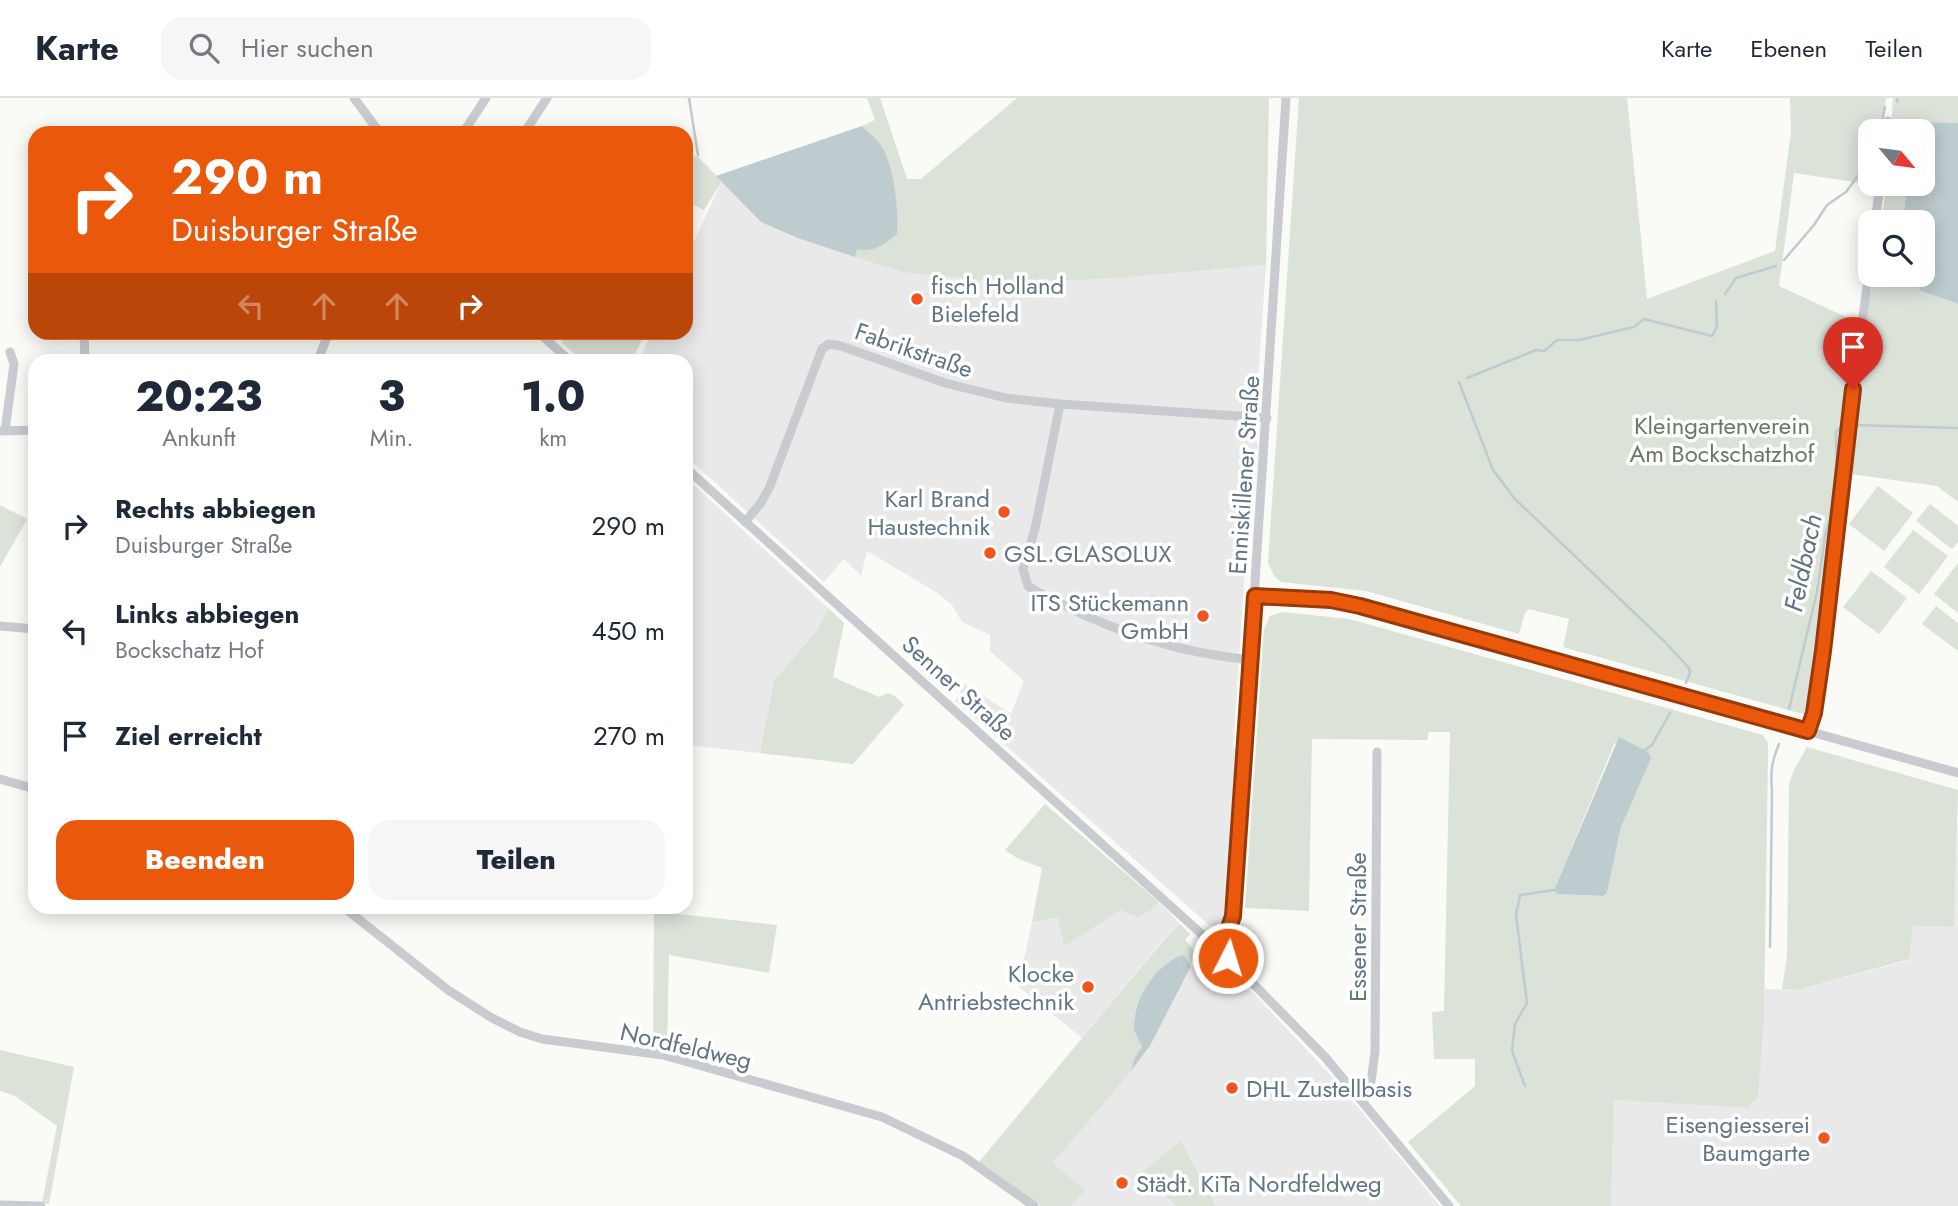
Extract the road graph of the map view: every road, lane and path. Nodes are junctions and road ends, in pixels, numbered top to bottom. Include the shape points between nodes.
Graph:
1 (354, 98) edge
2 (486, 98) edge
3 (547, 98) edge
4 (1286, 98) edge
5 (375, 126) edge
6 (468, 126) edge
7 (529, 126) edge
8 (1867, 287) edge
9 (547, 340) edge
10 (10, 352) dead end
11 (562, 354) edge
12 (1060, 404) junction
13 (1267, 418) junction
14 (28, 430) edge
15 (2, 431) edge
16 (693, 474) edge
17 (745, 522) junction
18 (1255, 596) junction
19 (0, 626) edge
20 (28, 628) edge
21 (1250, 660) junction
22 (1808, 731) junction
23 (1377, 752) dead end
24 (1958, 774) edge
25 (0, 779) edge
26 (28, 787) edge
27 (352, 914) edge
28 (1226, 936) junction
29 (1206, 938) junction
30 (1228, 958) junction
31 (1361, 1099) junction
32 (0, 1205) edge
33 (41, 1206) edge
34 (1034, 1206) edge
35 (1449, 1206) edge

1 - 5 street
2 - 6 street
3 - 7 street
4 - 13 street, Enniskillener Straße
8 - 22 street via 1821,663
9 - 11 street
10 - 15 street via 15,364
12 - 13 street, Fabrikstraße
12 - 17 street, Fabrikstraße via 978,393 841,345 825,346 771,486
12 - 21 street via 1023,569 1028,586 1090,618 1154,643
13 - 18 street, Enniskillener Straße
14 - 15 street
16 - 17 street, Senner Straße
17 - 29 street, Senner Straße
18 - 21 street, Enniskillener Straße
18 - 22 street via 1360,606
19 - 20 street
21 - 28 street, Enniskillener Straße via 1233,916
22 - 24 street
23 - 31 street, Essener Straße via 1376,1052 1371,1082
25 - 26 street
27 - 34 street, Nordfeldweg via 449,990 520,1032 663,1055 882,1116 963,1156
28 - 29 street via 1215,933
28 - 30 street via 1232,946
29 - 30 street via 1202,949 1208,960 1216,963
30 - 31 street via 1297,1026
31 - 35 street
32 - 33 street

